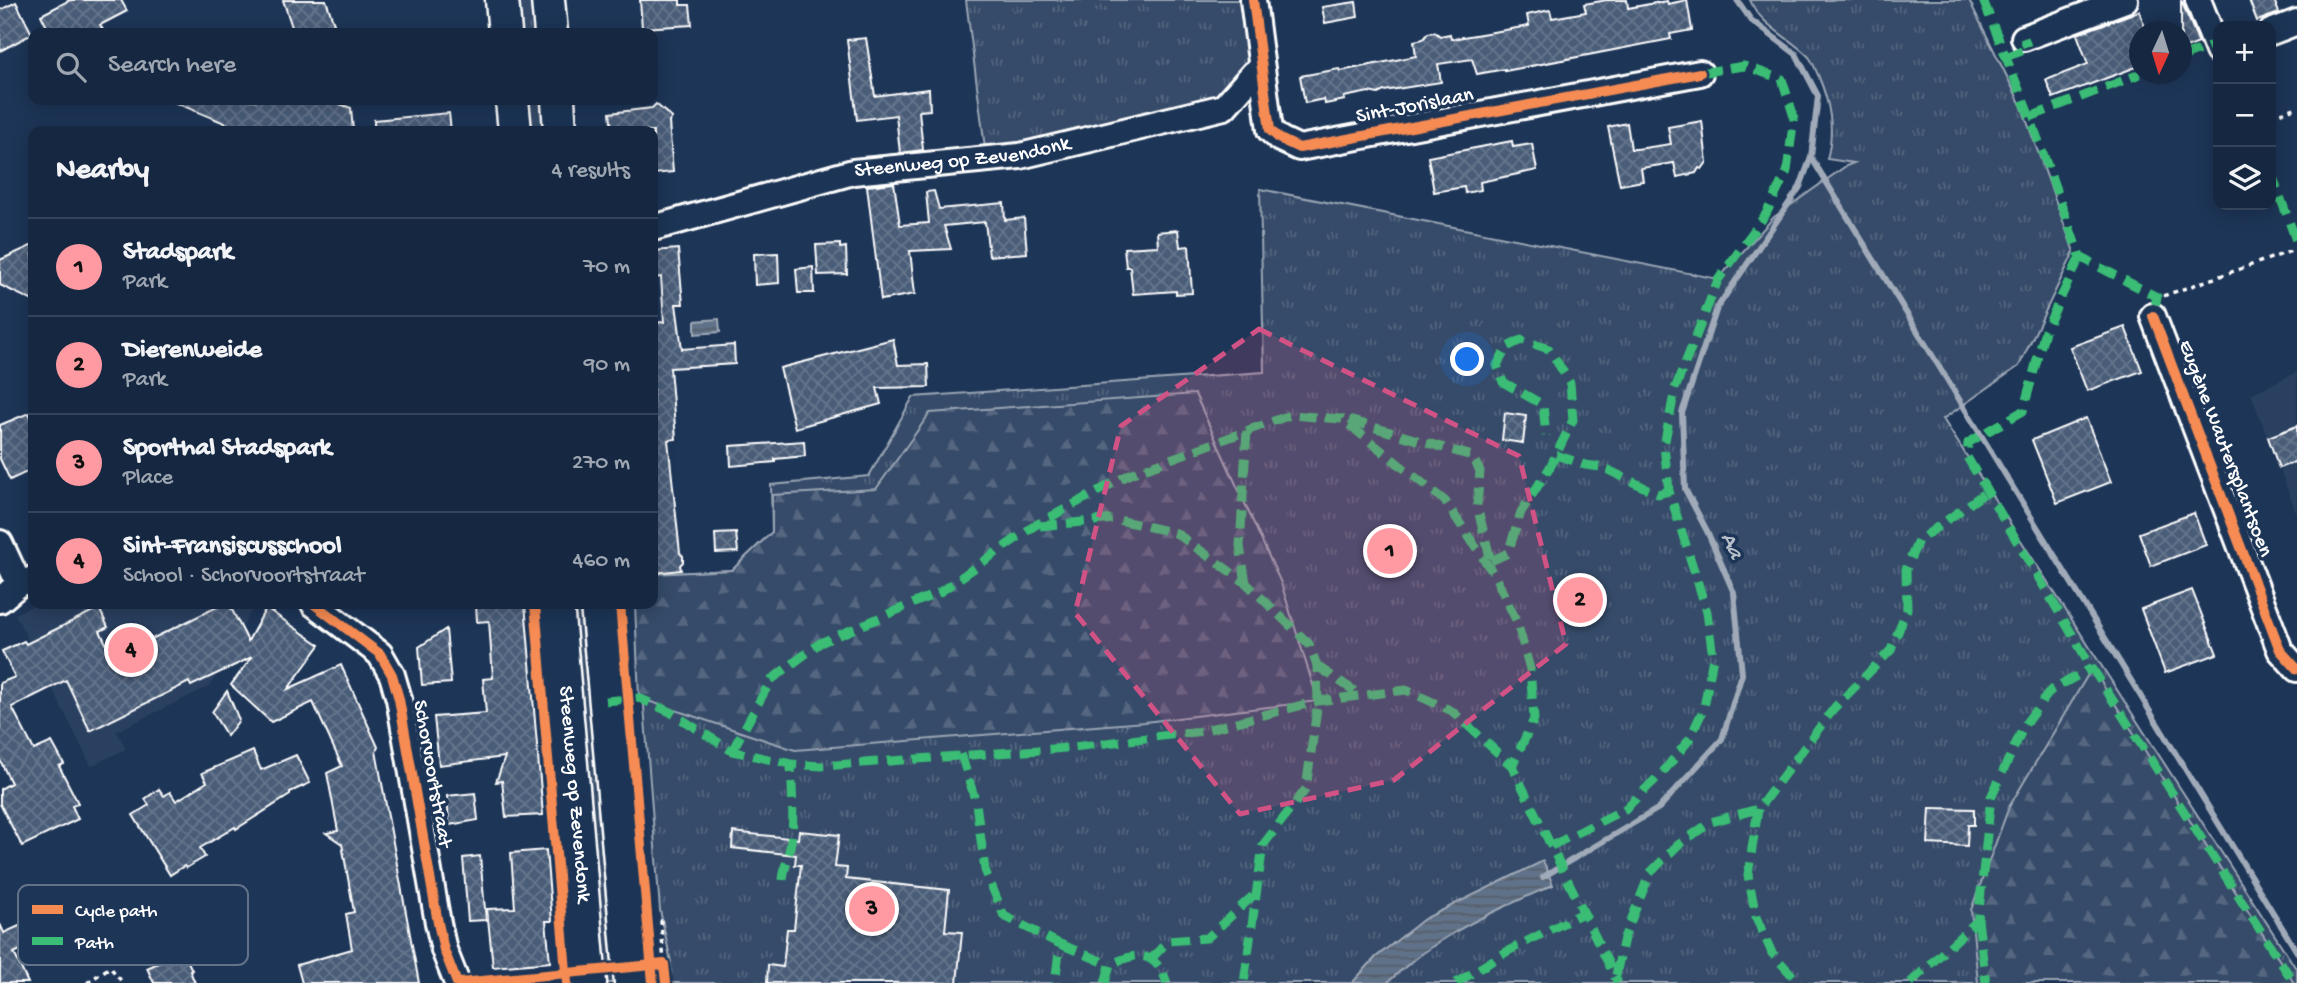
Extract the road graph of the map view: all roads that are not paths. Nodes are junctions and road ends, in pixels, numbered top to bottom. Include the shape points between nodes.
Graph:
1 (502, 0) edge
2 (548, 0) edge
3 (1253, 0) edge
4 (2125, 0) edge
5 (2198, 0) edge
6 (2297, 22) edge
7 (505, 28) edge
8 (551, 28) edge
9 (2276, 30) edge
10 (2024, 38) dead end
11 (2213, 38) edge
12 (1262, 71) junction
13 (1700, 73) dead end
14 (512, 105) edge
15 (558, 105) edge
16 (515, 126) edge
17 (560, 126) edge
18 (658, 227) edge
19 (2155, 307) road end
20 (0, 543) edge
21 (17, 588) edge
22 (321, 609) edge
23 (557, 609) edge
24 (598, 609) edge
25 (2297, 669) edge
26 (639, 974) edge
27 (457, 983) edge
28 (590, 983) edge

1 - 7 main road
2 - 8 main road
3 - 12 street, Sint-Jorislaan
4 - 10 street
5 - 11 street
6 - 9 street
12 - 13 street, Sint-Jorislaan via 1270,130 1299,148
12 - 18 street, Steenweg op Zevendonk via 1254,73 1224,107 1020,156 853,172
14 - 16 main road
15 - 17 main road
19 - 25 street, Eugène Wautersplantsoen via 2280,650
20 - 21 street
22 - 27 street, Schorvoortstraat via 380,654 392,675 441,937
23 - 28 main road, Steenweg op Zevendonk
24 - 26 main road, Steenweg op Zevendonk

